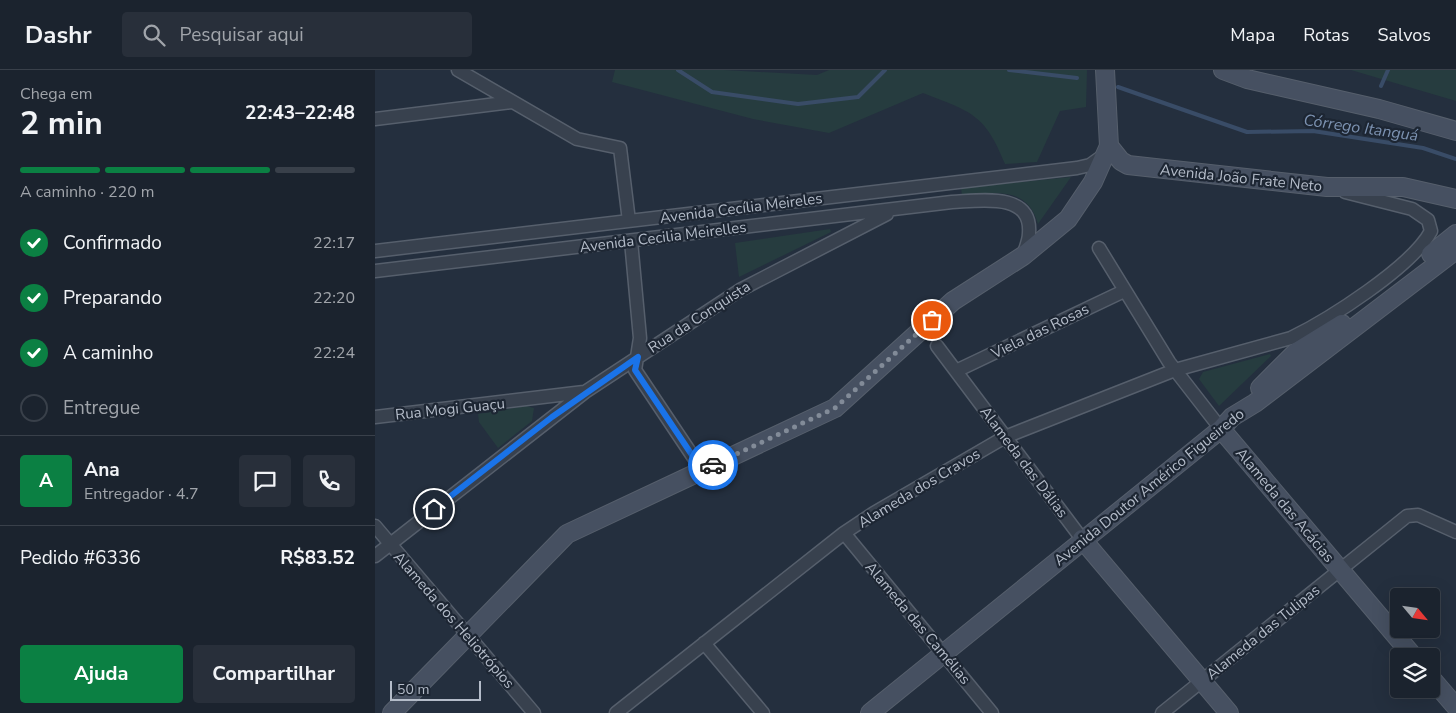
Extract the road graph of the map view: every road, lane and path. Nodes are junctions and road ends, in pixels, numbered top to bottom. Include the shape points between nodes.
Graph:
1 (458, 70) edge
2 (1223, 70) edge
3 (1106, 73) edge
4 (512, 102) junction
5 (375, 118) edge
6 (1455, 131) edge
7 (1107, 150) junction
8 (950, 184) junction
9 (1327, 187) junction
10 (1456, 199) edge
11 (952, 202) junction
12 (895, 210) junction
13 (629, 221) junction
14 (1456, 234) edge
15 (631, 241) junction
16 (1099, 248) dead end
17 (1456, 250) edge
18 (375, 251) edge
19 (1023, 256) junction
20 (375, 271) edge
21 (1124, 291) junction
22 (937, 346) dead end
23 (638, 357) junction
24 (1175, 370) junction
25 (957, 372) junction
26 (585, 392) junction
27 (524, 400) junction
28 (375, 417) edge
29 (552, 417) junction
30 (1227, 423) junction
31 (1005, 438) junction
32 (702, 470) junction
33 (375, 526) edge
34 (1456, 532) edge
35 (844, 533) junction
36 (1082, 539) junction
37 (389, 544) junction
38 (375, 556) edge
39 (1340, 570) junction
40 (467, 634) junction
41 (704, 643) junction
42 (1406, 648) edge
43 (943, 653) junction
44 (1203, 681) junction
45 (1440, 689) edge
46 (1456, 708) edge
47 (392, 713) edge
48 (534, 713) edge
49 (616, 713) edge
50 (763, 713) edge
51 (870, 713) edge
52 (992, 713) edge
53 (1162, 713) edge
54 (1229, 713) edge
55 (1449, 713) edge

1 - 4 street
2 - 6 main road via 1247,79 1379,109
3 - 7 main road
4 - 5 street
4 - 13 street via 577,139 620,148
7 - 8 street, Avenida Cecília Meireles via 1085,167
7 - 9 main road, Avenida João Frate Neto via 1137,168
7 - 19 main road via 1093,182 1068,219
8 - 11 street
8 - 13 street, Avenida Cecília Meireles
9 - 10 main road, Avenida João Frate Neto via 1403,186
9 - 24 street, Alameda dos Cravos via 1412,209 1428,220 1431,231 1425,242 1402,264 1322,322 1291,338
11 - 12 street, Avenida Cecilia Meirelles
11 - 19 street, Avenida Cecilia Meirelles via 1002,200 1020,210 1027,218 1029,234
12 - 15 street, Avenida Cecilia Meirelles
12 - 23 street, Rua da Conquista via 739,290
13 - 18 street, Avenida Cecília Meireles
14 - 30 main road via 1352,318 1295,353
15 - 20 street, Avenida Cecilia Meirelles
15 - 23 street via 641,338
16 - 21 street, Alameda das Acácias
17 - 30 main road, Avenida Doutor Américo Figueiredo
19 - 32 main road via 953,301 835,408
21 - 24 street, Alameda das Acácias
21 - 25 street, Viela das Rosas
22 - 25 street, Alameda das Dálias
23 - 26 street, Rua da Conquista
23 - 32 street via 635,370
24 - 30 street, Alameda das Acácias
24 - 31 street, Alameda dos Cravos
25 - 31 street, Alameda das Dálias
26 - 27 street, Rua Mogi Guaçu
26 - 29 street, Rua da Conquista
27 - 28 street, Rua Mogi Guaçu
27 - 29 street, Rua Mogi Guaçu via 542,406
29 - 37 street, Rua da Conquista
30 - 36 main road, Avenida Doutor Américo Figueiredo
30 - 39 main road, Alameda das Acácias
31 - 35 street, Alameda dos Cravos
31 - 36 street, Alameda das Dálias
32 - 40 main road via 567,534
33 - 37 street, Alameda dos Heliotrópios
34 - 39 street, Alameda das Tulipas via 1412,514
35 - 41 street, Alameda dos Cravos
35 - 43 street, Alameda das Camélias
36 - 43 main road, Avenida Doutor Américo Figueiredo
36 - 44 main road, Alameda das Dálias
37 - 38 street, Rua da Conquista
37 - 40 street, Alameda dos Heliotrópios
39 - 42 main road, Alameda das Acácias
39 - 44 street, Alameda das Tulipas
40 - 47 main road
40 - 48 street, Alameda dos Heliotrópios
41 - 49 street, Alameda dos Cravos
41 - 50 street
43 - 51 main road, Avenida Doutor Américo Figueiredo
43 - 52 street, Alameda das Camélias
44 - 53 street, Alameda das Tulipas
44 - 54 main road, Alameda das Dálias
45 - 46 main road
46 - 55 street

